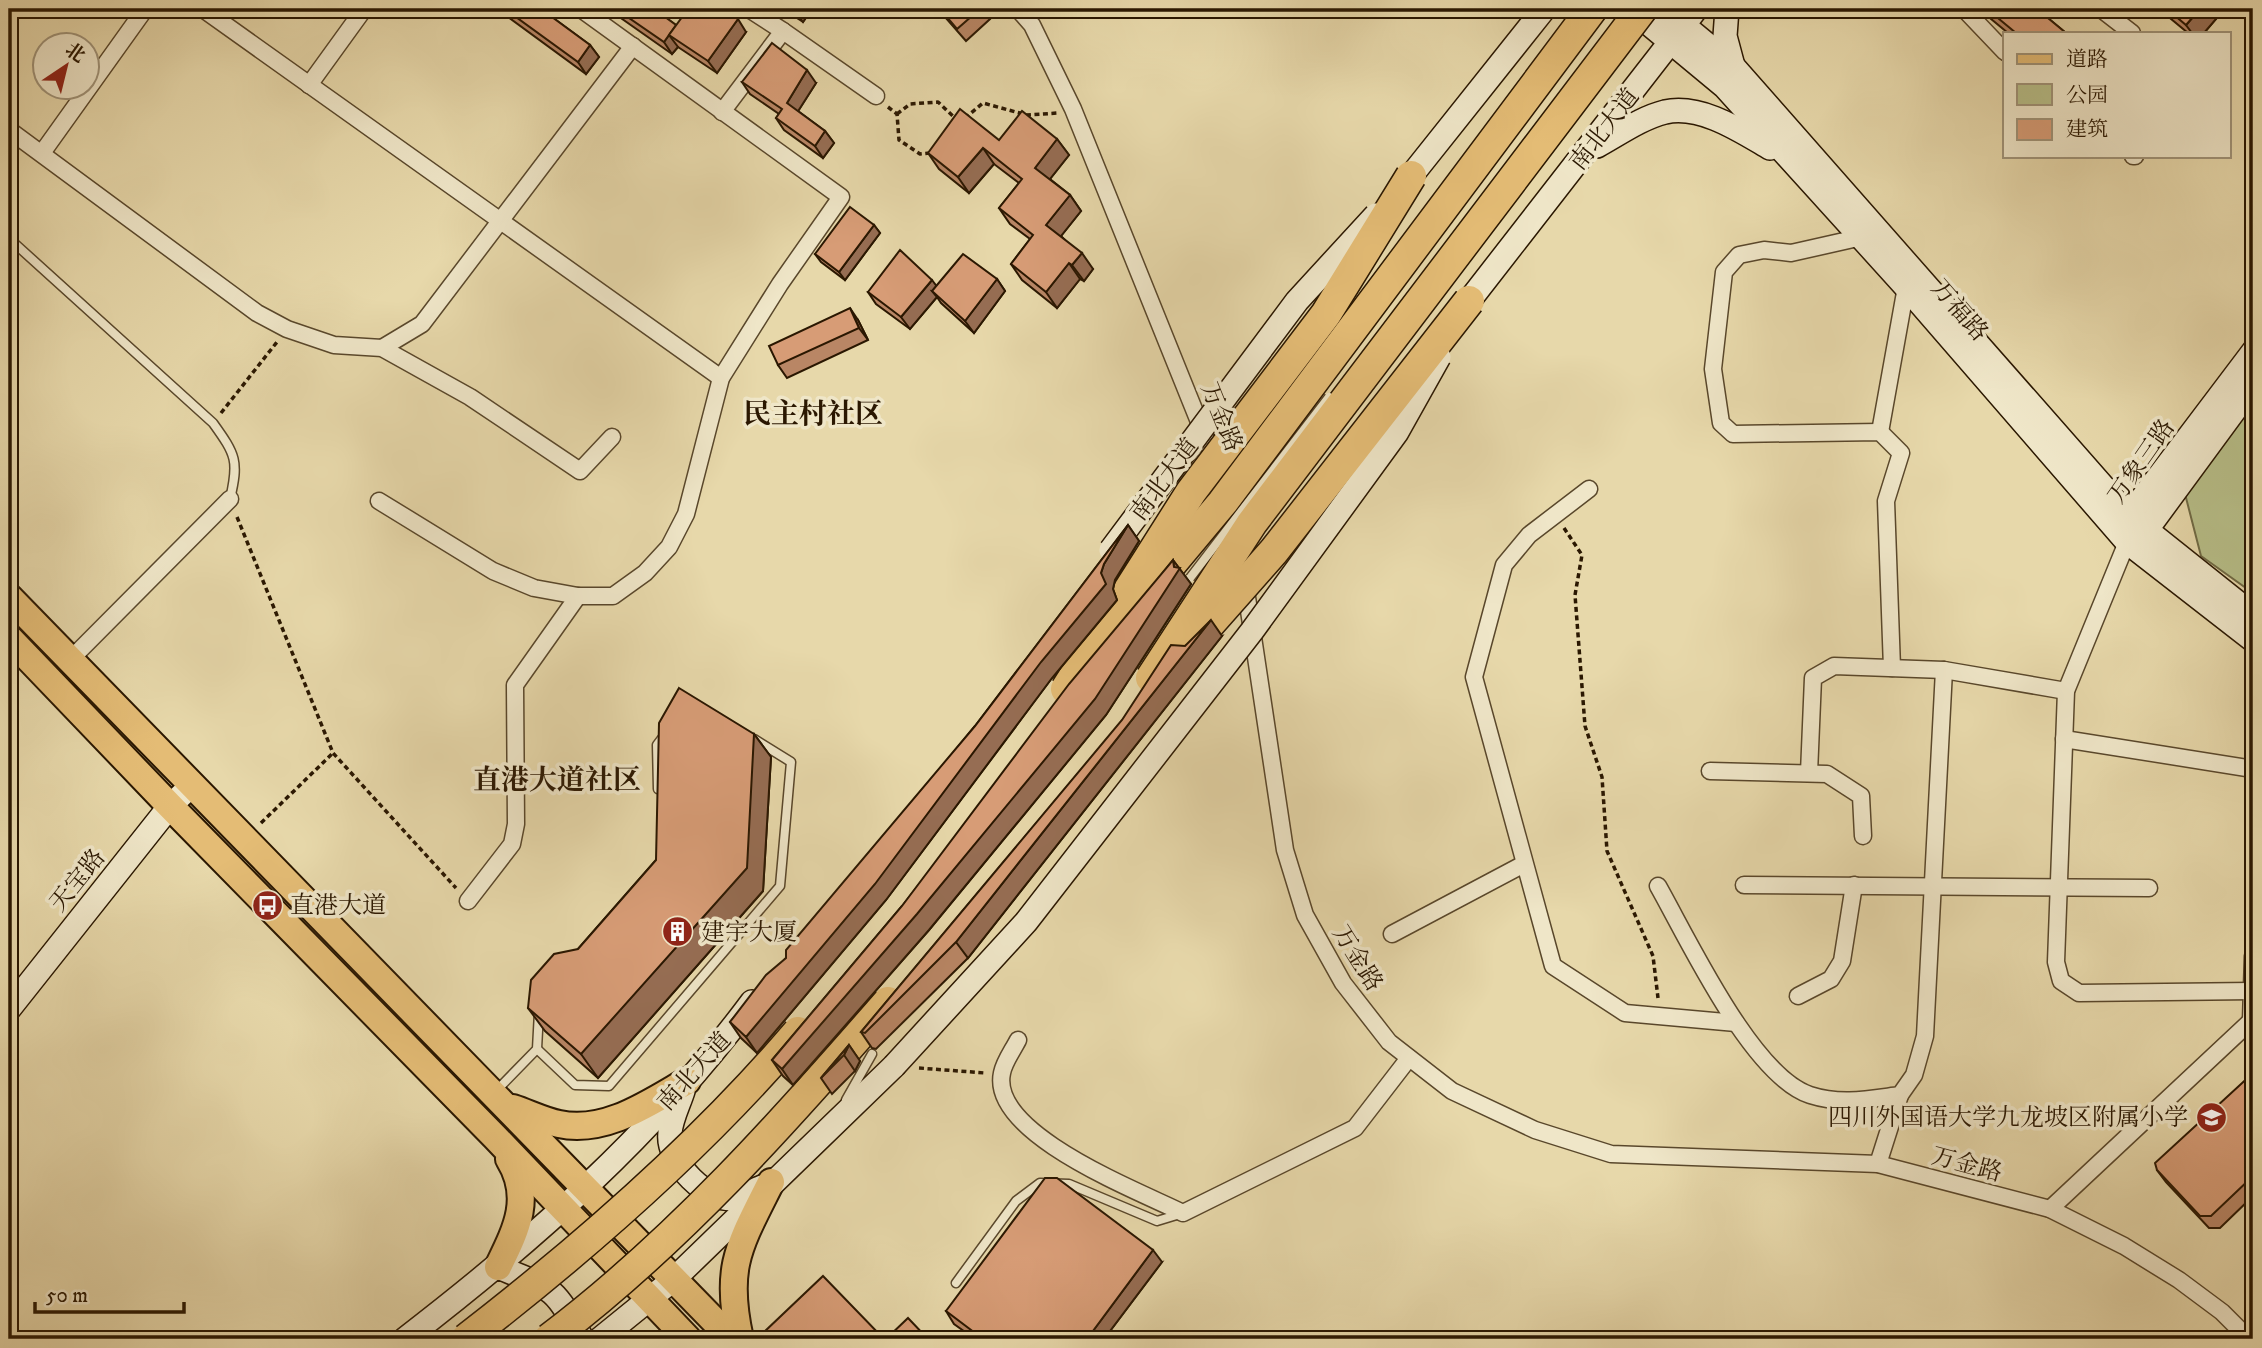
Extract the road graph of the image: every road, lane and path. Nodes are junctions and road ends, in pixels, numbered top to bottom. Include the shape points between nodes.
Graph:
1 (145, 9) edge
2 (203, 9) edge
3 (364, 9) edge
4 (581, 9) edge
5 (749, 9) edge
6 (1018, 9) edge
7 (1526, 9) edge
8 (1544, 9) edge
9 (1664, 9) edge
10 (1727, 9) edge
11 (1964, 9) edge
12 (2101, 9) edge
13 (1622, 11) edge
14 (1684, 25) edge
15 (783, 31) junction
16 (2131, 32) edge
17 (633, 46) junction
18 (2003, 50) edge
19 (1508, 54) junction
20 (1732, 66) junction
21 (309, 85) junction
22 (876, 96) dead end
23 (1073, 109) junction
24 (722, 112) junction
25 (9, 130) edge
26 (1588, 151) junction
27 (935, 152) edge
28 (42, 153) junction
29 (1787, 158) junction
30 (1412, 176) junction
31 (501, 223) junction
32 (1862, 237) junction
33 (13, 242) dead end
34 (1906, 287) junction
35 (1469, 301) junction
36 (287, 329) junction
37 (382, 348) junction
38 (2253, 352) edge
39 (721, 378) junction
40 (2253, 386) edge
41 (1333, 391) dead end
42 (214, 423) junction
43 (1880, 432) junction
44 (612, 437) dead end
45 (1589, 489) dead end
46 (230, 499) junction
47 (379, 501) dead end
48 (1233, 507) junction
49 (1555, 514) junction
50 (2133, 530) junction
51 (1099, 567) edge
52 (578, 596) junction
53 (9, 597) edge
54 (2253, 615) edge
55 (9, 638) edge
56 (2253, 640) edge
57 (69, 661) junction
58 (1892, 668) junction
59 (1944, 670) junction
60 (2066, 691) junction
61 (671, 726) edge
62 (747, 734) edge
63 (2064, 739) junction
64 (333, 753) junction
65 (2253, 769) edge
66 (1710, 771) dead end
67 (1809, 774) junction
68 (190, 787) junction
69 (658, 800) edge
70 (170, 806) junction
71 (1863, 836) dead end
72 (244, 840) junction
73 (1524, 864) junction
74 (1744, 884) dead end
75 (1658, 886) dead end
76 (1854, 886) junction
77 (1933, 886) junction
78 (2059, 887) junction
79 (2149, 888) dead end
80 (468, 901) joint
81 (1392, 934) dead end
82 (2253, 956) edge
83 (906, 982) edge
84 (2253, 991) edge
85 (764, 992) edge
86 (1798, 996) dead end
87 (540, 999) edge
88 (9, 1009) edge
89 (814, 1013) edge
90 (1660, 1015) junction
91 (2252, 1020) edge
92 (1736, 1023) junction
93 (1018, 1040) dead end
94 (537, 1049) junction
95 (872, 1054) dead end
96 (1409, 1058) junction
97 (894, 1066) junction
98 (1001, 1074) junction
99 (687, 1081) junction
100 (1900, 1095) junction
101 (500, 1100) junction
102 (830, 1127) junction
103 (495, 1137) junction
104 (1878, 1164) junction
105 (771, 1182) junction
106 (587, 1189) junction
107 (2050, 1209) junction
108 (564, 1210) junction
109 (1183, 1213) junction
110 (498, 1267) junction
111 (674, 1279) junction
112 (956, 1283) dead end
113 (649, 1299) junction
114 (405, 1339) edge
115 (466, 1339) edge
116 (549, 1339) edge
117 (580, 1339) edge
118 (600, 1339) edge
119 (688, 1339) edge
120 (732, 1339) edge
121 (740, 1339) edge
122 (2249, 1339) edge

1 - 28 street
2 - 21 street
3 - 21 street
4 - 17 street
5 - 15 street
6 - 23 street, 万金路 via 1032,25
7 - 19 main road
8 - 19 main road, 南北大道
9 - 14 main road, 万福路
10 - 20 main road
11 - 18 street
12 - 16 street
13 - 14 main road, 万福路
13 - 30 highway, bridge via 1058,701 1191,492 1326,314
13 - 35 highway, 南北大道, bridge via 1252,523 1136,703 1273,551
14 - 20 main road, 万福路
14 - 26 main road, 南北大道
14 - 29 main road, 万福路 via 1726,87
15 - 22 street
15 - 24 street
17 - 24 street
17 - 31 street
19 - 30 main road, 南北大道
20 - 50 main road, 万福路
21 - 31 street
23 - 27 path via 1027,116 983,103 960,123 938,102 910,104 897,114 899,140 920,154
23 - 48 street, 万金路
24 - 39 street via 841,198
25 - 28 street
26 - 29 main road via 1667,111 1691,112 1727,123
26 - 35 main road, 南北大道
28 - 36 street via 257,313
29 - 32 main road, 万福路
30 - 51 main road, 南北大道, bridge via 1297,301
31 - 37 street via 422,324
31 - 39 street
32 - 34 main road, 万福路
32 - 43 street via 1791,253 1764,250 1740,254 1724,272 1713,369 1721,423 1733,434
33 - 42 lane
34 - 43 street
34 - 50 main road, 万福路
35 - 97 main road, 南北大道, bridge via 1397,432 1252,631 1026,922
36 - 37 street via 334,345
36 - 42 path
37 - 44 street via 470,397 580,471
38 - 50 main road, 万象三路
39 - 52 street via 686,514 669,547 645,573 613,596
40 - 50 main road, 万象三路
41 - 48 lane, bridge via 1186,575
42 - 46 lane via 237,468
43 - 58 street via 1900,453 1886,501
45 - 49 street
46 - 57 street
46 - 64 path
47 - 52 street via 493,571 534,588
48 - 96 street, 万金路 via 1285,850 1305,915 1343,984 1389,1042
49 - 73 street via 1529,535 1504,565 1474,677
49 - 90 path via 1582,555 1575,595 1585,726 1602,777 1607,851 1653,956
50 - 54 main road, 万福路
50 - 56 main road, 万福路
50 - 60 street
52 - 80 street via 515,685 516,824 512,844
53 - 57 main road
55 - 70 main road
57 - 68 main road
58 - 59 street
58 - 67 street via 1834,666 1813,678
59 - 60 street
59 - 77 street
60 - 63 street
61 - 69 lane via 657,745
62 - 94 lane via 791,762 780,886 609,1086 575,1085
63 - 65 street
63 - 78 street
64 - 72 path
64 - 80 path
66 - 67 street
67 - 71 street via 1827,774 1861,796
68 - 70 main road, 天宝路
68 - 72 main road
70 - 88 main road, 天宝路
70 - 103 main road
72 - 101 main road
73 - 81 street
73 - 90 street via 1553,967 1626,1013
74 - 76 street
75 - 92 street
76 - 77 street
76 - 86 street via 1842,961 1831,979
77 - 78 street
77 - 100 street via 1925,1036 1914,1075
78 - 79 street
78 - 84 street via 2056,962 2062,981 2079,993
82 - 84 street
83 - 116 highway, bridge via 799,1105 677,1229
84 - 91 street
85 - 99 main road, 南北大道
87 - 94 lane
89 - 115 highway, 南北大道, bridge via 762,1074 642,1192
90 - 92 street
91 - 107 street
92 - 100 street via 1782,1078 1808,1095 1844,1103
93 - 98 street
94 - 101 lane
95 - 102 lane
96 - 104 street, 万金路 via 1452,1091 1535,1130 1611,1154
96 - 109 street via 1355,1128
97 - 98 path
97 - 102 main road, 南北大道
98 - 109 street via 1008,1108 1056,1150
99 - 101 main road via 635,1111 599,1124 561,1125
99 - 105 main road via 669,1134 682,1168 696,1185 717,1198 736,1198
99 - 106 main road, 南北大道
100 - 104 street
101 - 106 main road
102 - 105 main road, 南北大道
103 - 108 main road
103 - 110 main road via 518,1174 523,1200 518,1227
104 - 107 street, 万金路
105 - 111 main road, 南北大道
105 - 121 main road via 733,1268 733,1308
106 - 108 main road, 南北大道
106 - 111 main road
107 - 122 street, 万金路 via 2179,1280
108 - 110 main road, 南北大道
108 - 113 main road
109 - 112 lane via 1157,1221 1069,1184 1040,1183 1016,1201
110 - 114 main road, 南北大道
110 - 117 main road via 551,1289 565,1305
111 - 113 main road, 南北大道
111 - 120 main road
113 - 118 main road, 南北大道
113 - 119 main road

